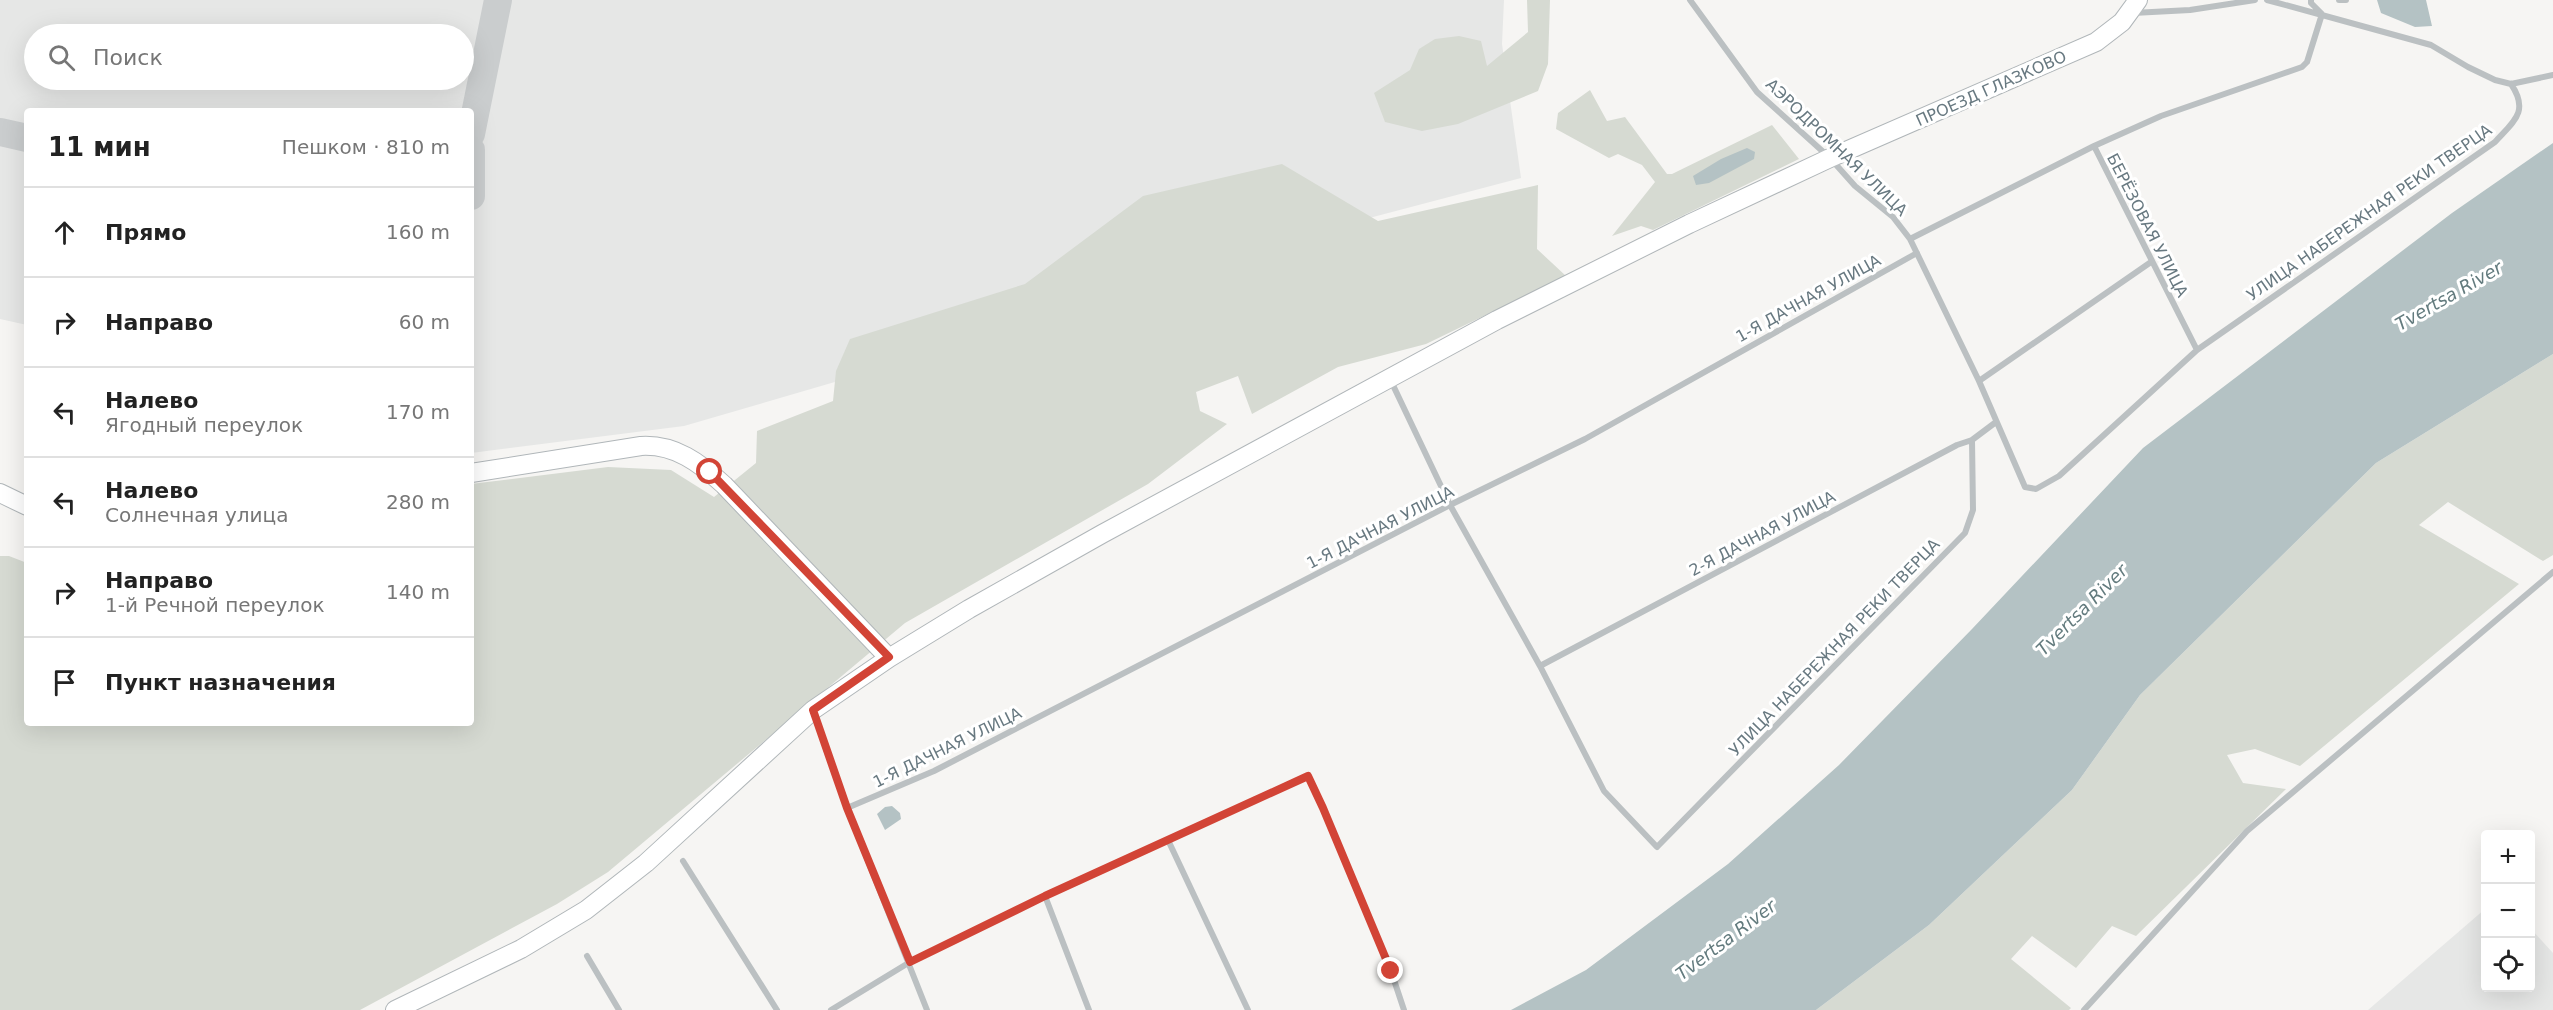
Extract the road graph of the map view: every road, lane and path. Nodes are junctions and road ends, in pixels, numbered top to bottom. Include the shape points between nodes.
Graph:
1 (1690, 0) edge
2 (2255, 0) edge
3 (2267, 0) edge
4 (2311, 0) edge
5 (2339, 0) edge
6 (2346, 0) edge
7 (2134, 7) edge
8 (2322, 14) junction
9 (2553, 75) edge
10 (2511, 84) junction
11 (2094, 146) junction
12 (1830, 159) junction
13 (1910, 239) junction
14 (1917, 253) junction
15 (2151, 262) junction
16 (2197, 350) junction
17 (1390, 378) junction
18 (1979, 381) junction
19 (1996, 422) junction
20 (1972, 440) junction
21 (474, 473) edge
22 (0, 493) edge
23 (24, 505) edge
24 (1450, 505) junction
25 (2553, 572) edge
26 (889, 657) junction
27 (1540, 666) junction
28 (813, 710) junction
29 (847, 808) junction
30 (1168, 840) junction
31 (683, 861) dead end
32 (1045, 896) junction
33 (587, 956) dead end
34 (910, 962) junction
35 (395, 1010) edge
36 (619, 1010) edge
37 (777, 1010) edge
38 (831, 1010) edge
39 (927, 1010) edge
40 (1089, 1010) edge
41 (1248, 1010) edge
42 (1404, 1010) edge
43 (2084, 1010) edge

1 - 12 street, АЭРОДРОМНАЯ УЛИЦА via 1757,92
2 - 7 street via 2190,10
3 - 8 street
4 - 8 street
5 - 6 street
7 - 12 main road, ПРОЕЗД ГЛАЗКОВО via 2115,30 2088,46
8 - 10 street via 2431,45 2468,67
8 - 11 street, БЕРЁЗОВАЯ УЛИЦА via 2302,67 2161,116
9 - 10 street
10 - 16 street, УЛИЦА НАБЕРЕЖНАЯ РЕКИ ТВЕРЦА via 2518,95 2517,119 2495,142
11 - 13 street
11 - 15 street, БЕРЁЗОВАЯ УЛИЦА
12 - 13 street, АЭРОДРОМНАЯ УЛИЦА via 1893,217
12 - 17 main road, ПРОЕЗД ГЛАЗКОВО via 1497,320
13 - 14 street, АЭРОДРОМНАЯ УЛИЦА
14 - 18 street, АЭРОДРОМНАЯ УЛИЦА
14 - 24 street, 1-Я ДАЧНАЯ УЛИЦА via 1585,439
15 - 16 street, БЕРЁЗОВАЯ УЛИЦА
15 - 18 street
16 - 19 street, АЭРОДРОМНАЯ УЛИЦА via 2059,476 2036,489 2025,487
17 - 24 street
17 - 26 main road, ПРОЕЗД ГЛАЗКОВО via 1102,534
18 - 19 street, АЭРОДРОМНАЯ УЛИЦА
19 - 20 street, 2-Я ДАЧНАЯ УЛИЦА
20 - 27 street, 2-Я ДАЧНАЯ УЛИЦА
20 - 27 street, УЛИЦА НАБЕРЕЖНАЯ РЕКИ ТВЕРЦА via 1973,504 1965,533 1657,847 1604,791
21 - 26 main road via 641,446 678,452 724,485
22 - 23 main road
24 - 27 street
24 - 29 street, 1-Я ДАЧНАЯ УЛИЦА via 934,771
25 - 43 street via 2247,831
26 - 28 main road, ПРОЕЗД ГЛАЗКОВО
28 - 29 street
28 - 35 main road, ПРОЕЗД ГЛАЗКОВО via 640,868 586,910 528,945
29 - 34 street
30 - 32 street
30 - 41 street
30 - 42 street via 1308,776
31 - 37 street
32 - 34 street
32 - 40 street
33 - 36 street
34 - 38 street
34 - 39 street

